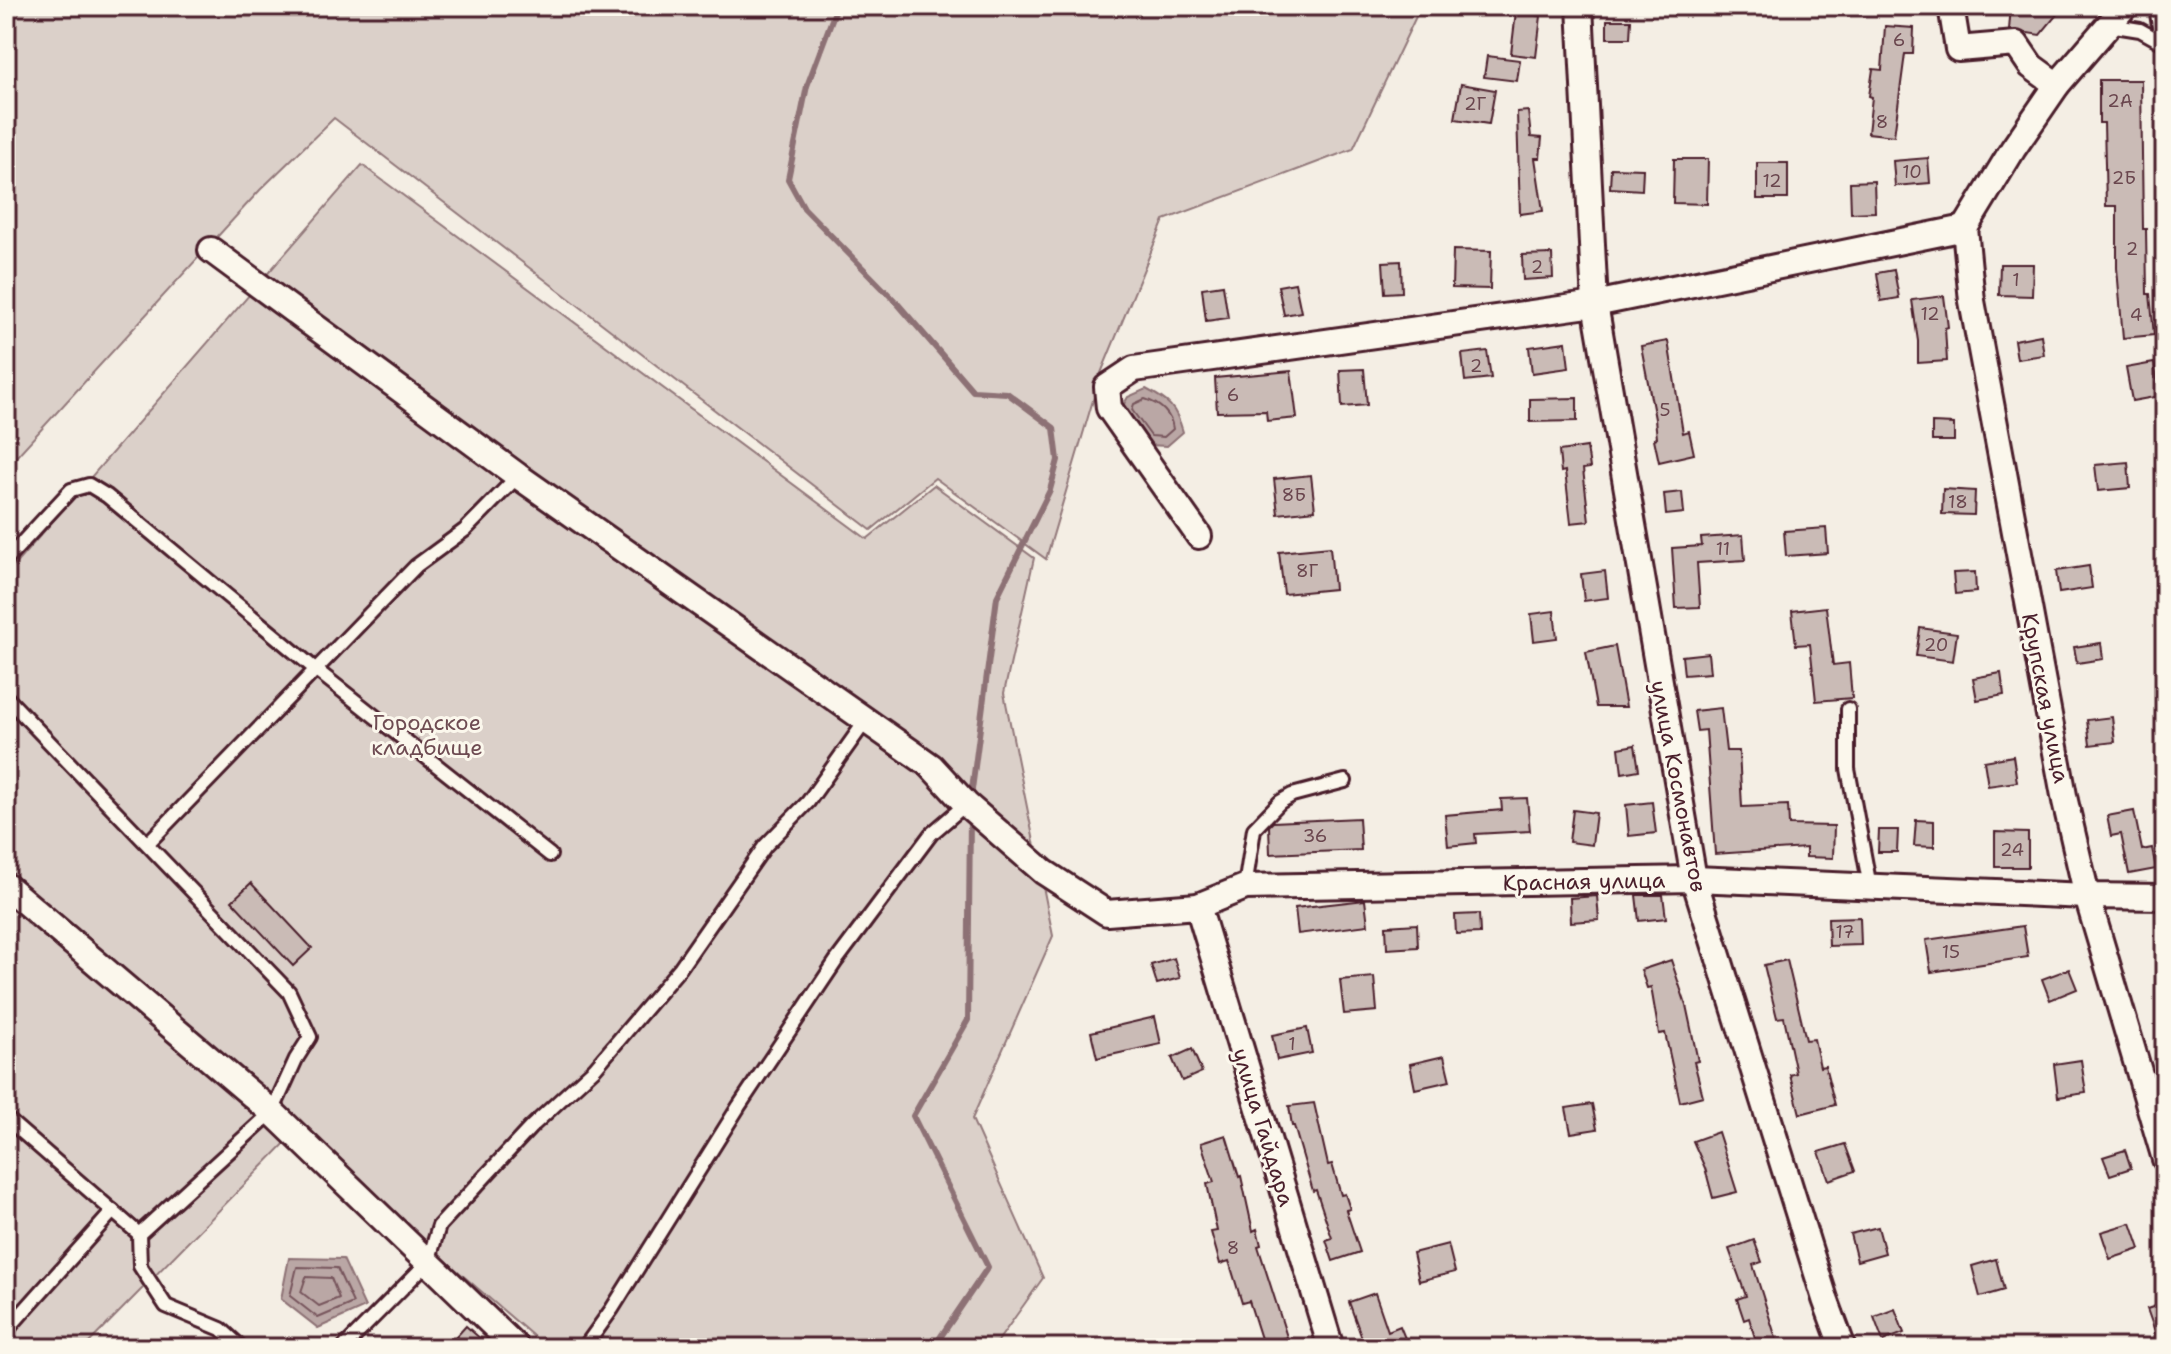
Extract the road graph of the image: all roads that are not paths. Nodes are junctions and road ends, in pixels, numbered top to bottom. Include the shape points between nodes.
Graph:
1 (1580, 6) edge
2 (1951, 6) edge
3 (2125, 6) edge
4 (2162, 6) edge
5 (2109, 25) junction
6 (2165, 26) edge
7 (2165, 44) edge
8 (2057, 85) junction
9 (1965, 228) junction
10 (211, 250) dead end
11 (1595, 304) junction
12 (518, 476) junction
13 (1199, 536) dead end
14 (6, 560) edge
15 (315, 669) junction
16 (6, 697) edge
17 (1848, 709) dead end
18 (867, 719) junction
19 (1345, 781) dead end
20 (966, 804) junction
21 (148, 843) junction
22 (550, 855) dead end
23 (1694, 879) junction
24 (6, 886) edge
25 (1245, 887) junction
26 (1870, 887) junction
27 (2087, 896) junction
28 (2165, 897) edge
29 (1198, 906) junction
30 (272, 1112) junction
31 (6, 1118) edge
32 (2165, 1159) edge
33 (113, 1211) junction
34 (139, 1234) junction
35 (428, 1262) junction
36 (6, 1331) edge
37 (242, 1348) edge
38 (343, 1348) edge
39 (517, 1348) edge
40 (584, 1348) edge
41 (1331, 1348) edge
42 (1843, 1348) edge

1 - 11 street, улица Космонавтов
2 - 8 street via 1958,49 2016,44 2031,66
3 - 5 street
4 - 6 street
5 - 7 lane via 2140,30
5 - 8 street
8 - 9 street
9 - 11 street
9 - 27 street, Крупская улица via 1972,301
10 - 12 street, Красная улица
11 - 13 street via 1134,369 1107,387 1109,408
11 - 23 street, улица Космонавтов
12 - 15 lane via 465,530 416,566
12 - 18 street, Красная улица
14 - 15 lane via 71,490 89,485
15 - 21 lane
15 - 22 lane
16 - 21 lane
17 - 26 lane via 1848,769
18 - 20 street, Красная улица via 931,766
18 - 35 lane via 808,802 765,846 680,968 595,1068 531,1127 439,1226
19 - 25 lane via 1292,795 1254,829
20 - 29 street, Красная улица via 1044,872 1107,913
20 - 40 lane via 931,834 836,961
21 - 30 lane via 289,992 310,1037
23 - 25 street, Красная улица
23 - 26 street, Красная улица
23 - 42 street, улица Космонавтов
24 - 30 street
25 - 29 street, Красная улица
26 - 27 street, Красная улица
27 - 28 street, Красная улица
27 - 32 street, Крупская улица
29 - 41 street, улица Гайдара
30 - 34 lane
30 - 35 street
31 - 33 lane
33 - 34 lane
33 - 36 lane
34 - 37 lane via 140,1266 166,1306 221,1329
35 - 38 lane
35 - 39 street

